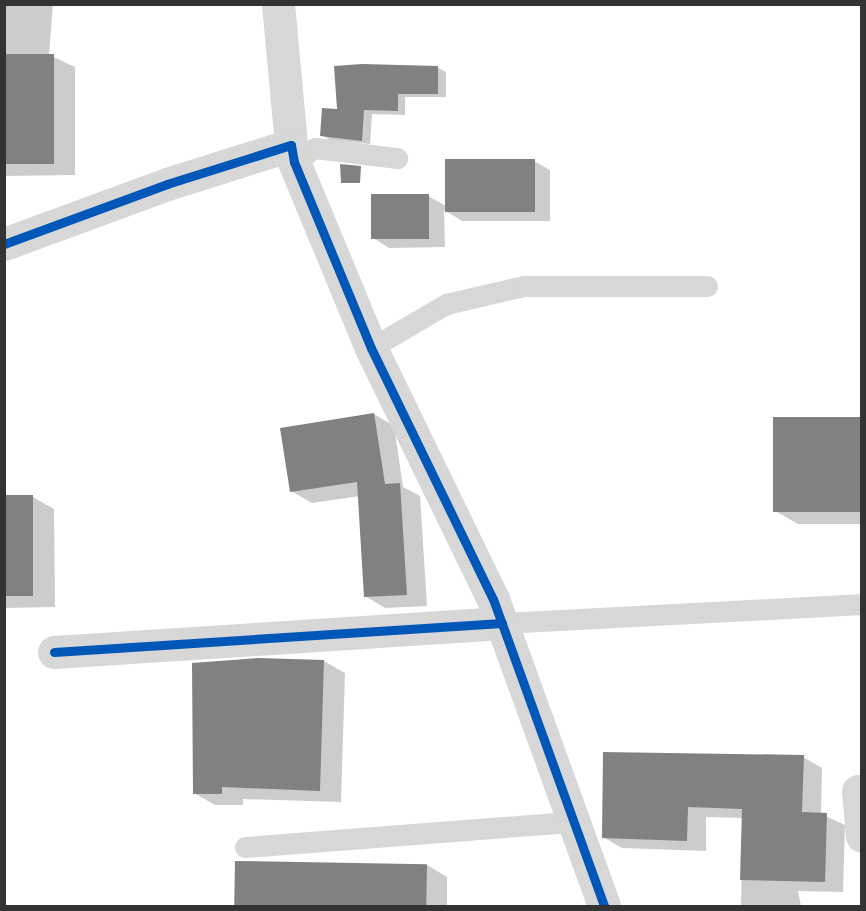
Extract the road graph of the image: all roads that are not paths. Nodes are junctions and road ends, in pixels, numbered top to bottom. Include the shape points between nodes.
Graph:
1 (278, 4) edge
2 (293, 154) junction
3 (396, 158) dead end
4 (4, 244) edge
5 (707, 286) dead end
6 (371, 348) junction
7 (861, 604) edge
8 (502, 623) junction
9 (54, 652) dead end
10 (858, 791) dead end
11 (571, 822) junction
12 (861, 836) edge
13 (245, 848) dead end
14 (604, 906) edge

1 - 2 street
2 - 3 lane via 315,148
2 - 4 street via 167,184
2 - 6 street
5 - 6 lane via 524,286 446,304
6 - 8 street
7 - 8 lane
8 - 9 street
8 - 11 street
10 - 12 street
11 - 13 lane
11 - 14 street

